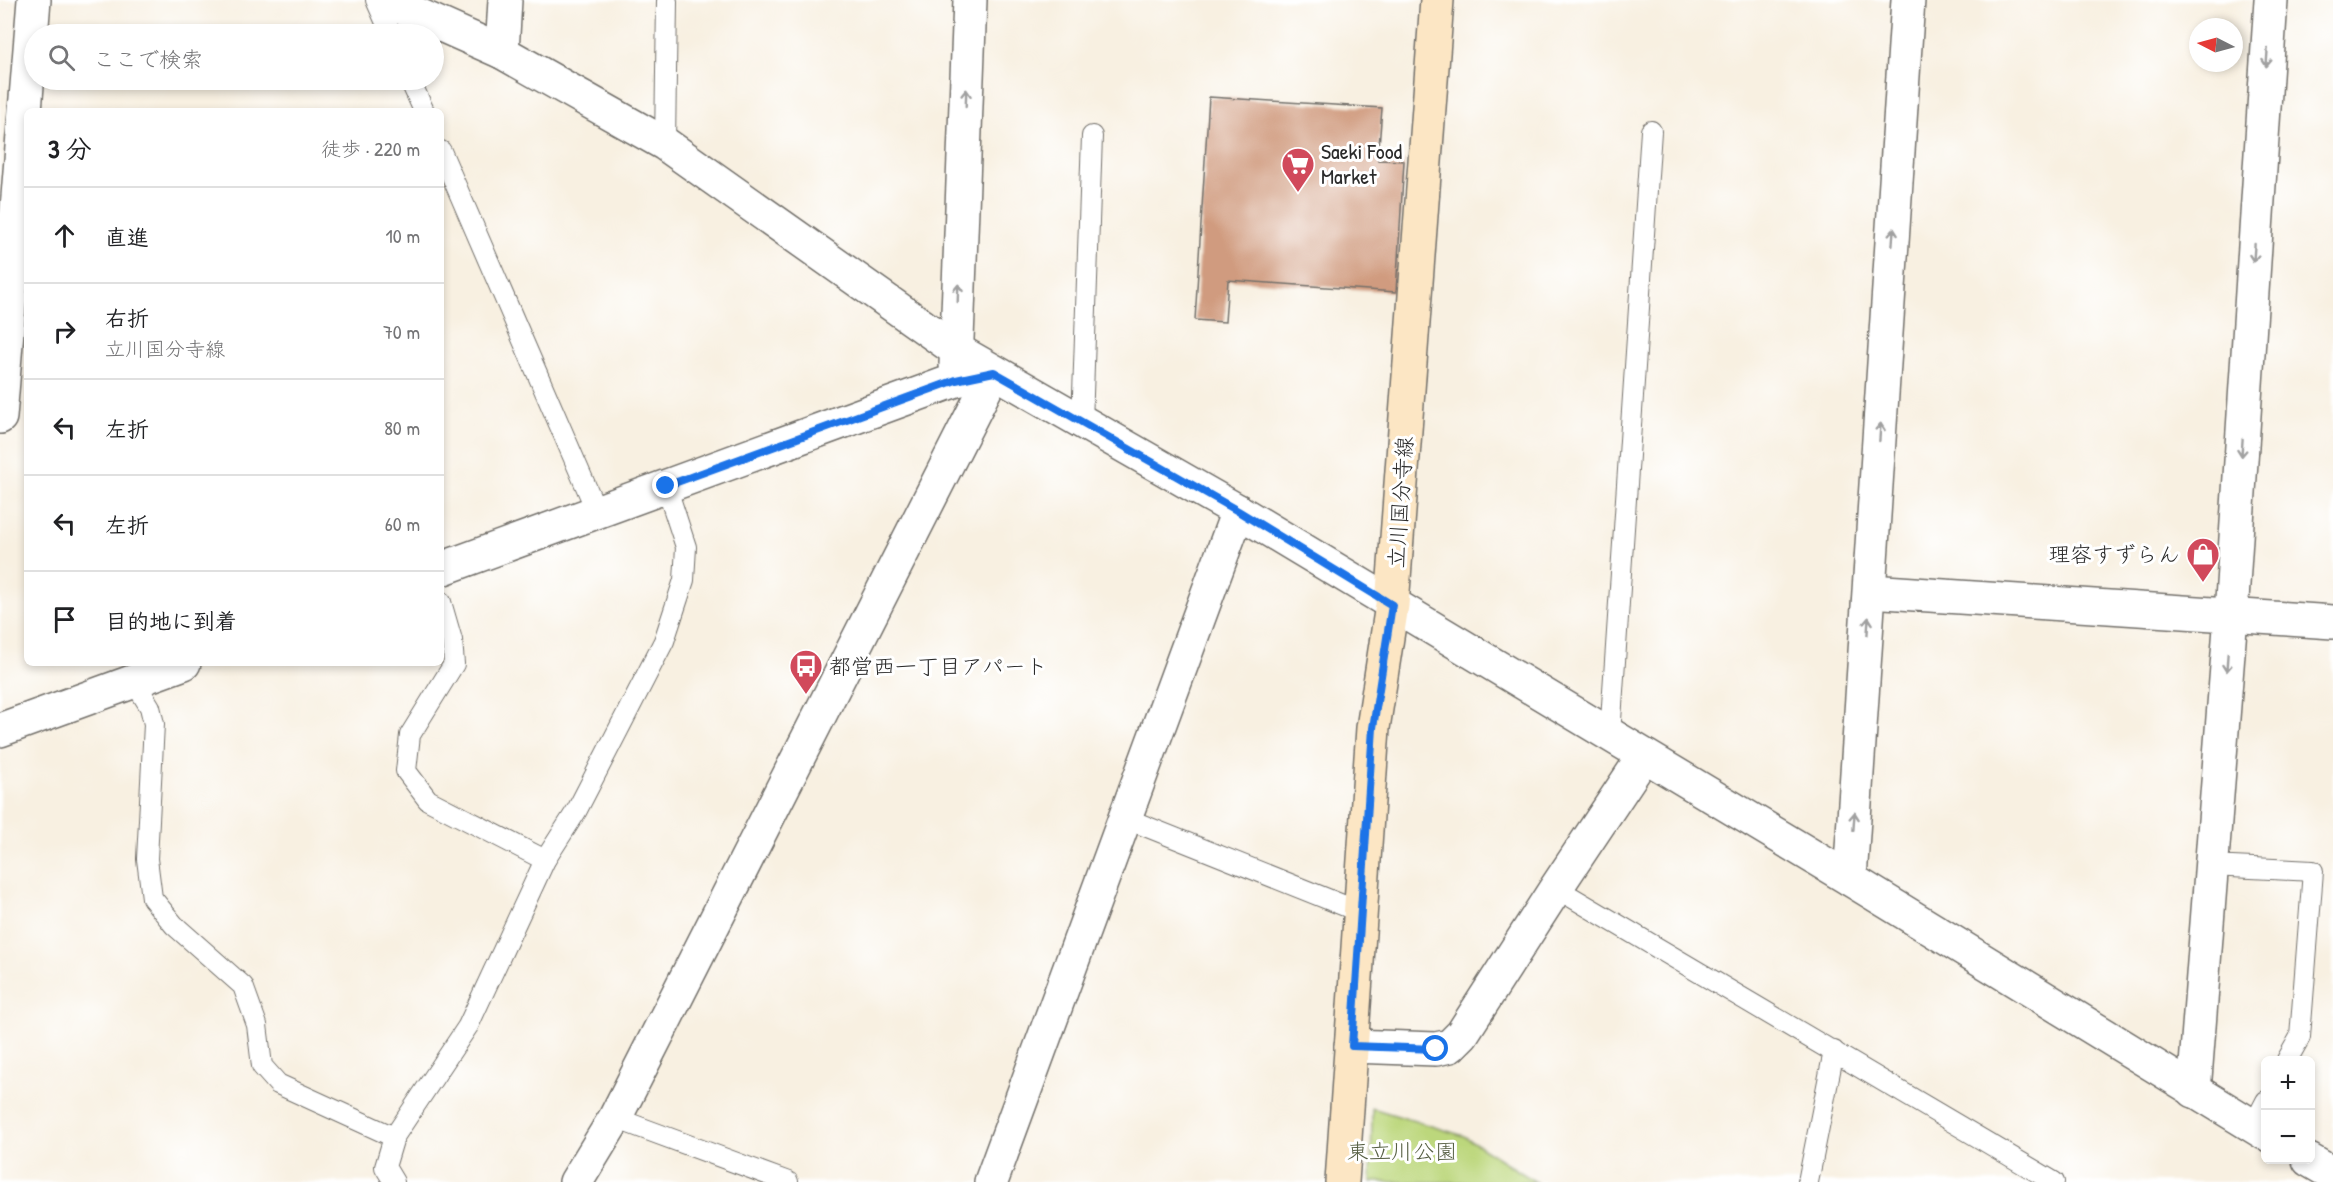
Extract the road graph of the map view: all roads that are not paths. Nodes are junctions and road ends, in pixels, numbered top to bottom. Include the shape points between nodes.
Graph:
1 (34, 0) edge
2 (376, 0) edge
3 (385, 0) edge
4 (505, 0) edge
5 (970, 0) edge
6 (1437, 0) edge
7 (1908, 0) edge
8 (2271, 0) edge
9 (667, 1) edge
10 (33, 24) edge
11 (387, 24) edge
12 (439, 24) edge
13 (444, 26) edge
14 (502, 52) junction
15 (29, 90) edge
16 (415, 90) edge
17 (28, 108) edge
18 (423, 108) edge
19 (1651, 131) dead end
20 (1092, 136) dead end
21 (665, 144) junction
22 (444, 158) edge
23 (24, 179) edge
24 (20, 250) edge
25 (956, 364) junction
26 (994, 372) junction
27 (0, 417) edge
28 (1082, 423) junction
29 (962, 435) junction
30 (666, 486) junction
31 (1238, 511) junction
32 (597, 512) junction
33 (444, 568) edge
34 (1870, 591) junction
35 (1392, 605) junction
36 (444, 612) edge
37 (2231, 615) junction
38 (2333, 622) edge
39 (176, 666) edge
40 (134, 681) junction
41 (0, 730) edge
42 (1610, 735) junction
43 (1644, 756) junction
44 (1125, 818) junction
45 (545, 860) junction
46 (2211, 866) junction
47 (1850, 879) junction
48 (1556, 888) junction
49 (1360, 912) junction
50 (1352, 1046) junction
51 (1834, 1051) junction
52 (2289, 1056) edge
53 (2194, 1091) junction
54 (615, 1118) junction
55 (2261, 1120) edge
56 (394, 1137) junction
57 (393, 1182) edge
58 (576, 1182) edge
59 (788, 1182) edge
60 (991, 1182) edge
61 (1342, 1182) edge
62 (1808, 1182) edge
63 (2054, 1182) edge

1 - 10 street
2 - 11 lane
3 - 12 street
4 - 14 street
25 -> 5 street
6 - 35 main road, 立川国分寺線
34 -> 7 street
8 -> 37 street
9 - 21 lane
13 - 14 street
14 - 21 street
15 - 17 street
16 - 18 lane
19 - 42 lane
20 - 28 lane
21 - 25 street
22 - 32 lane
23 - 24 street
24 - 27 street
25 - 26 street
25 - 29 street
25 - 30 street
26 - 28 street
26 - 29 street
28 - 31 street
29 - 54 street
30 - 32 street
30 - 45 lane via 686,547 684,580 664,641 582,799
31 - 35 street
31 - 44 street
32 - 33 street
34 - 37 street
47 -> 34 street
35 - 42 street
35 - 49 main road, 立川国分寺線 via 1373,728
36 - 45 lane via 454,664 410,735 406,771 428,800
37 - 38 street
37 -> 46 street
39 - 40 street
40 - 41 street
40 - 56 lane via 150,706 154,724 147,859 152,898 174,925 243,987 257,1024 262,1066 278,1084
42 - 43 street
43 - 47 street
43 - 48 street
44 - 49 lane
44 - 60 street
45 - 56 lane via 468,1026
46 - 52 lane via 2313,871 2300,1037
46 - 53 street
47 - 53 street
48 - 50 street via 1462,1034 1450,1046
48 - 51 lane
49 - 50 main road, 立川国分寺線
50 - 61 main road, 立川国分寺線
51 - 62 lane
51 - 63 lane
53 - 55 street
54 - 58 street
54 - 59 lane
56 - 57 lane via 385,1167

